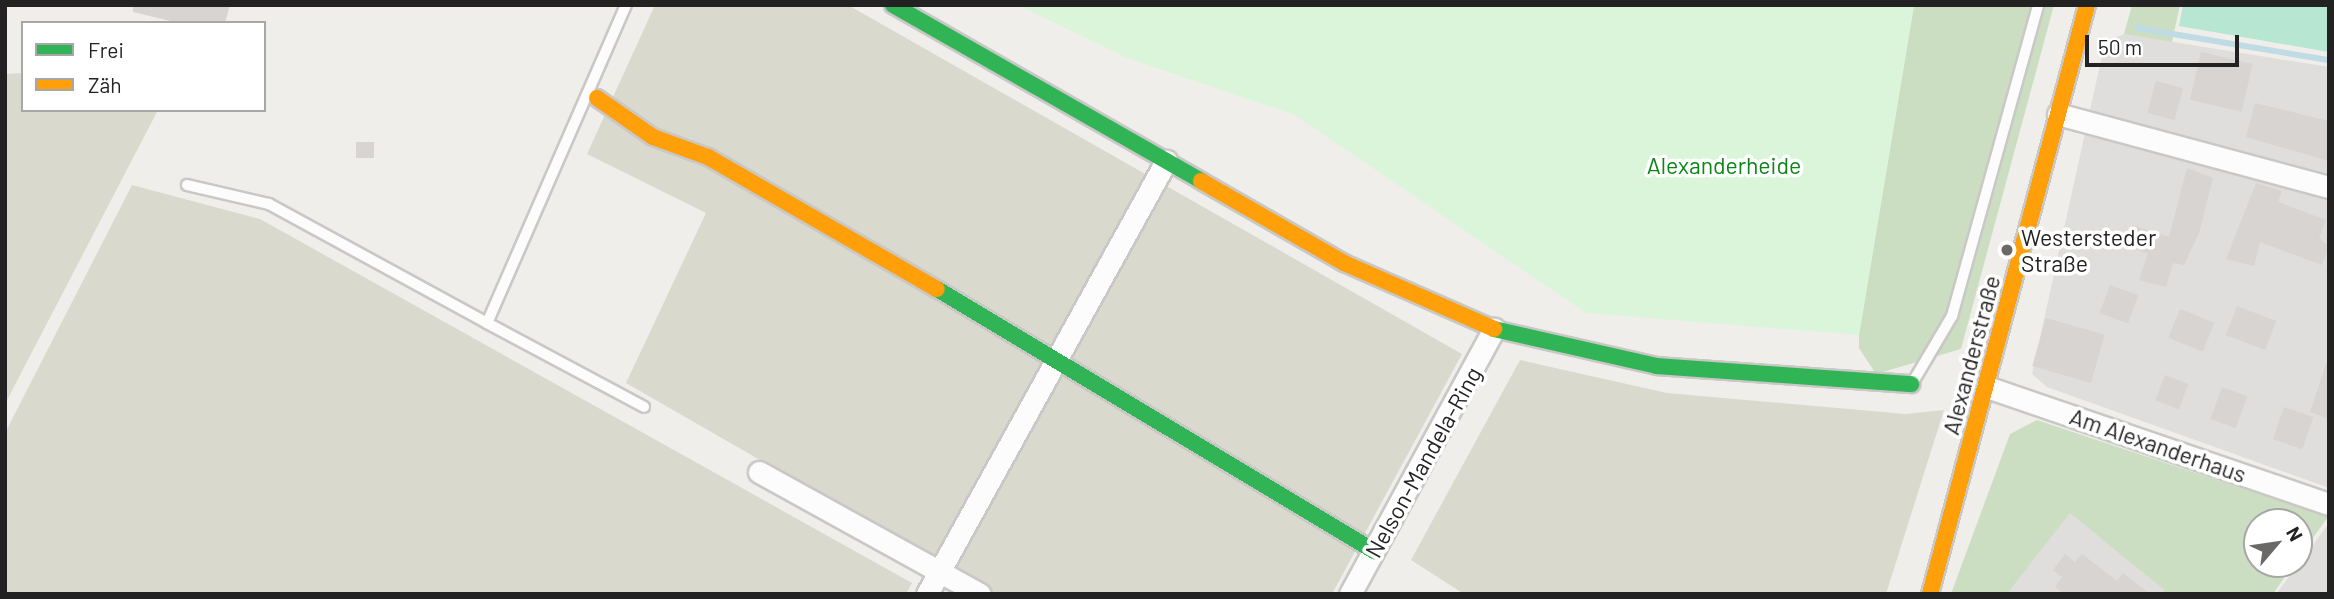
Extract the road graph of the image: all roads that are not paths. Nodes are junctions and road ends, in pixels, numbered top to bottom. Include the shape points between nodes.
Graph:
1 (626, 5) edge
2 (893, 5) edge
3 (2038, 5) edge
4 (2087, 5) edge
5 (597, 98) dead end
6 (2057, 114) junction
7 (1166, 162) junction
8 (187, 185) dead end
9 (2329, 187) edge
10 (487, 323) junction
11 (1494, 329) junction
12 (1057, 359) junction
13 (1911, 384) joint
14 (1987, 387) junction
15 (643, 407) dead end
16 (759, 472) dead end
17 (2329, 504) edge
18 (1374, 551) junction
19 (940, 571) junction
20 (927, 594) edge
21 (980, 594) edge
22 (1350, 594) edge
23 (1930, 594) edge

1 - 10 lane
2 - 7 street
3 - 13 lane via 1952,316 1928,366
4 - 6 street, Alexanderstraße
5 - 12 street via 653,137 709,157
6 - 9 street
6 - 14 street, Alexanderstraße
7 - 11 street via 1344,262
7 - 12 street
8 - 10 lane via 269,204
10 - 15 lane
11 - 13 street via 1657,366
11 - 18 street, Nelson-Mandela-Ring
12 - 18 street
12 - 19 street
14 - 17 street, Am Alexanderhaus
14 - 23 street, Alexanderstraße
16 - 19 street
18 - 22 street, Nelson-Mandela-Ring
19 - 20 street
19 - 21 street

